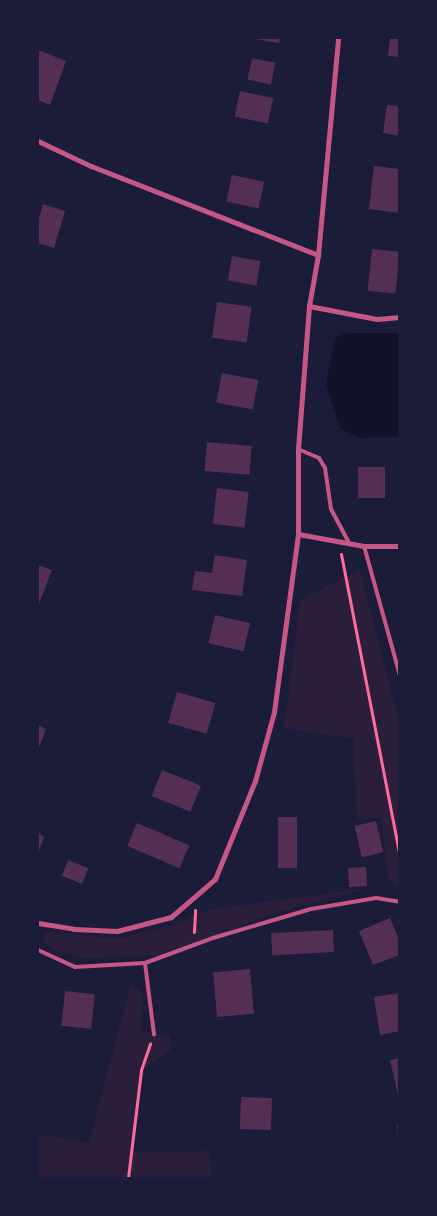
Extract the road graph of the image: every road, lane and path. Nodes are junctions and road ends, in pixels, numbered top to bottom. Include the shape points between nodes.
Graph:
1 (338, 38) edge
2 (38, 141) edge
3 (318, 255) junction
4 (309, 306) junction
5 (400, 317) edge
6 (298, 449) junction
7 (298, 534) junction
8 (338, 541) junction
9 (348, 541) junction
10 (364, 546) junction
11 (400, 546) edge
12 (400, 676) edge
13 (400, 858) edge
14 (200, 901) dead end
15 (400, 902) edge
16 (38, 923) edge
17 (189, 936) dead end
18 (38, 950) edge
19 (145, 963) junction
20 (154, 1034) joint
21 (128, 1178) edge

1 - 3 street
2 - 3 street via 91,166
3 - 4 street
4 - 5 street via 377,319
4 - 6 street
6 - 7 street
6 - 9 lane via 319,458 322,463 331,509
7 - 8 street
7 - 16 street via 274,712 256,781 215,879 171,917 117,931
8 - 9 street
8 - 13 path
9 - 10 street
10 - 11 street
10 - 12 lane
14 - 17 path via 195,908 197,931
15 - 19 lane via 376,898 311,909 213,938
18 - 19 lane via 75,967
19 - 20 lane
20 - 21 path via 141,1070

